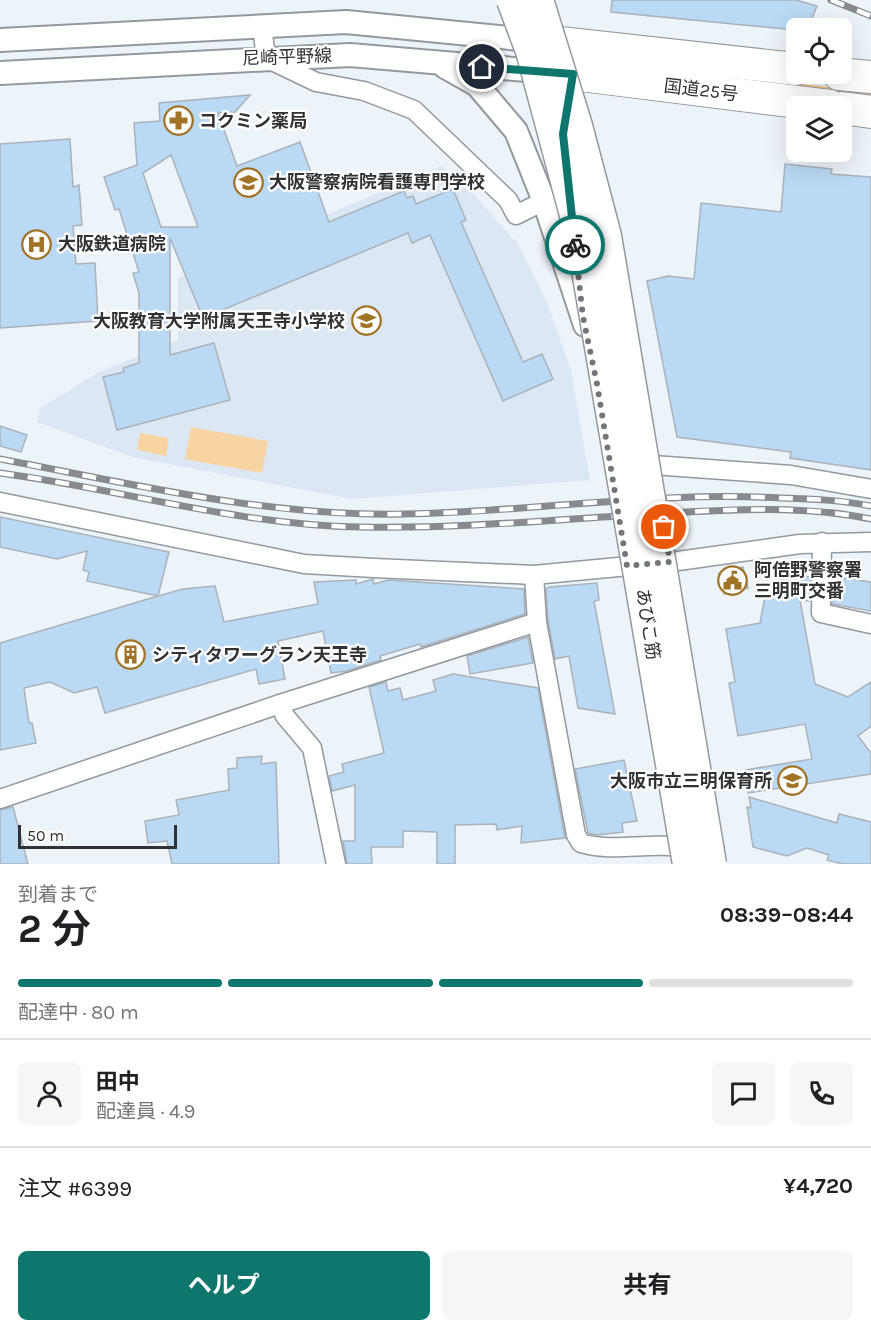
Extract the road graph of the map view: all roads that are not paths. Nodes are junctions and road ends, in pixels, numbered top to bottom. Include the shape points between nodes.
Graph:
1 (512, 0) edge
2 (537, 0) edge
3 (262, 26) junction
4 (0, 40) edge
5 (542, 41) junction
6 (609, 48) junction
7 (266, 58) junction
8 (437, 63) junction
9 (786, 68) edge
10 (0, 73) edge
11 (573, 74) junction
12 (852, 75) edge
13 (871, 77) edge
14 (786, 101) edge
15 (852, 109) edge
16 (871, 112) edge
17 (544, 201) junction
18 (583, 317) junction
19 (653, 465) junction
20 (871, 489) edge
21 (0, 502) edge
22 (871, 542) edge
23 (822, 543) junction
24 (670, 562) junction
25 (627, 566) junction
26 (534, 575) junction
27 (537, 622) junction
28 (871, 624) edge
29 (280, 704) junction
30 (0, 799) edge
31 (716, 861) edge
32 (336, 864) edge
33 (688, 864) edge

1 - 33 main road, あびこ筋, bridge via 531,51 582,241
2 - 31 main road, あびこ筋, bridge via 577,126 606,236
3 - 4 street, 尼崎平野線
3 - 5 street, 尼崎平野線 via 345,22
3 - 7 street
5 - 6 highway, 国道25号
5 - 11 street
6 - 9 highway, 国道25号
6 - 11 street
7 - 8 street, 尼崎平野線 via 350,55
7 - 10 street, 尼崎平野線
7 - 17 street via 316,82 364,91 414,110 508,200 516,215
8 - 11 street, 尼崎平野線
8 - 17 street via 477,85 516,131
11 - 14 highway, 国道25号
11 - 18 street via 563,134
11 - 19 street
12 - 13 highway
15 - 16 highway
17 - 18 street
18 - 25 street
19 - 20 street via 791,475
19 - 24 street
21 - 26 street via 304,564
22 - 23 street
23 - 24 street
23 - 28 street via 822,613
24 - 25 street
25 - 26 street
26 - 27 street
27 - 29 street
27 - 31 street via 576,835 581,843 594,847 675,845
29 - 30 street
29 - 32 street via 285,716 312,748

